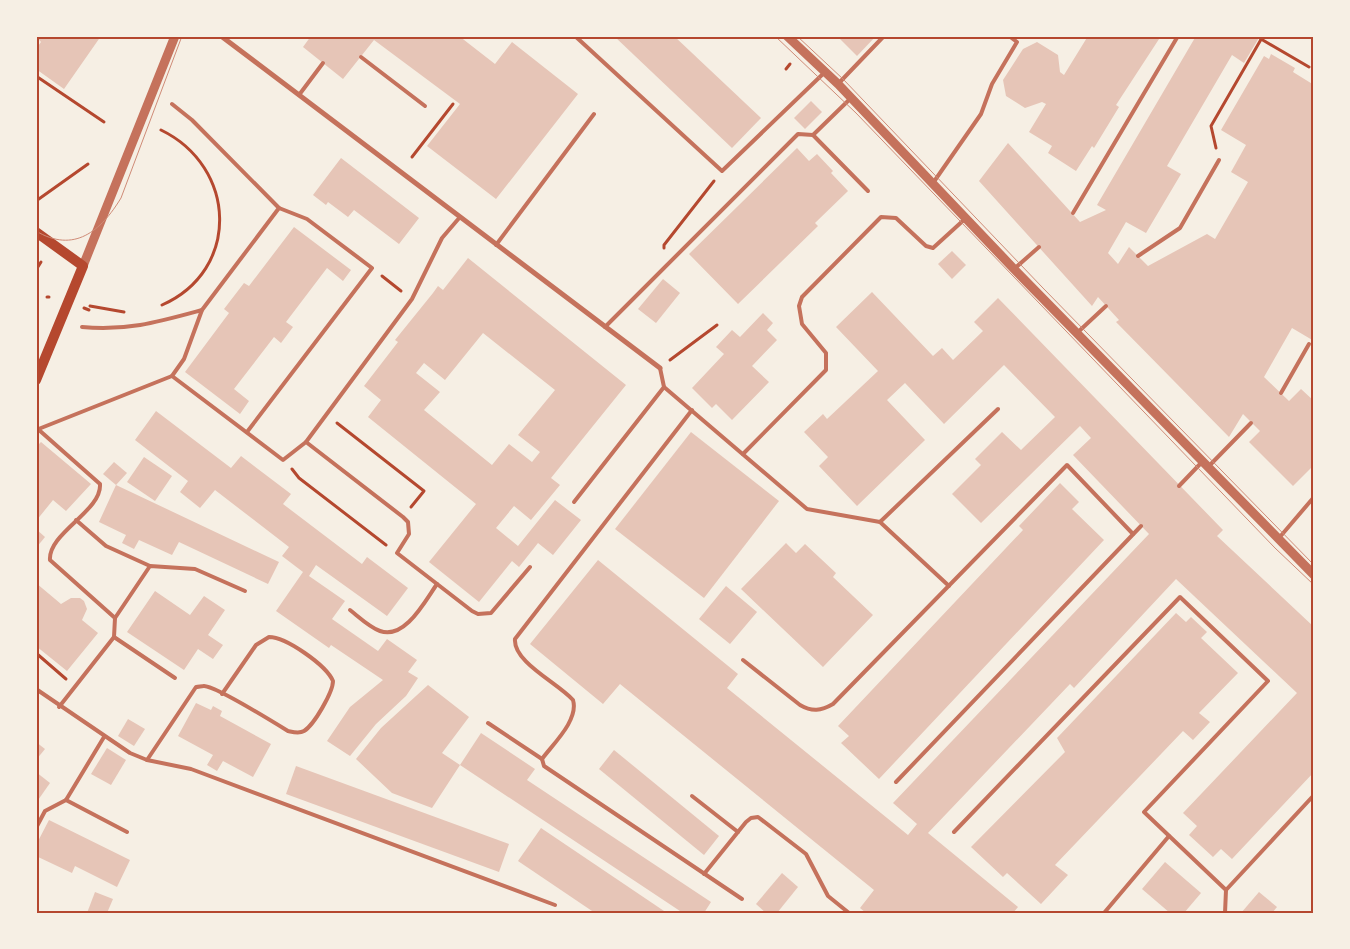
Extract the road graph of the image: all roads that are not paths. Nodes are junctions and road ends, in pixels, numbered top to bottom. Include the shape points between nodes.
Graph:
1 (175, 36) edge
2 (221, 36) edge
3 (575, 36) edge
4 (787, 36) edge
5 (884, 36) edge
6 (1010, 36) edge
7 (1178, 36) edge
8 (360, 57) dead end
9 (323, 63) dead end
10 (825, 72) junction
11 (838, 84) junction
12 (300, 95) junction
13 (851, 98) junction
14 (172, 104) dead end
15 (426, 106) dead end
16 (594, 114) dead end
17 (813, 135) junction
18 (1219, 160) road end
19 (933, 184) junction
20 (868, 191) dead end
21 (279, 208) junction
22 (1072, 213) dead end
23 (460, 217) junction
24 (966, 218) junction
25 (36, 232) edge
26 (496, 244) junction
27 (1039, 247) dead end
28 (1138, 256) dead end
29 (83, 266) junction
30 (1014, 269) junction
31 (1106, 306) dead end
32 (202, 310) junction
33 (82, 327) dead end
34 (605, 327) junction
35 (1077, 333) junction
36 (1309, 344) dead end
37 (660, 368) joint
38 (172, 376) junction
39 (36, 380) edge
40 (664, 387) junction
41 (1281, 394) dead end
42 (998, 409) dead end
43 (692, 410) junction
44 (1251, 423) dead end
45 (38, 430) edge
46 (247, 432) junction
47 (306, 442) junction
48 (743, 454) junction
49 (1205, 465) junction
50 (1179, 486) dead end
51 (1314, 497) edge
52 (574, 502) dead end
53 (76, 520) junction
54 (880, 522) junction
55 (1141, 526) dead end
56 (1133, 534) junction
57 (1278, 540) junction
58 (150, 566) junction
59 (530, 567) dead end
60 (1314, 575) edge
61 (438, 584) junction
62 (949, 586) junction
63 (245, 591) dead end
64 (350, 610) dead end
65 (115, 618) junction
66 (114, 637) junction
67 (743, 660) dead end
68 (175, 678) dead end
69 (36, 689) edge
70 (222, 694) junction
71 (59, 706) junction
72 (488, 724) dead end
73 (104, 736) junction
74 (542, 759) junction
75 (146, 760) junction
76 (896, 782) dead end
77 (1314, 794) edge
78 (692, 796) dead end
79 (66, 800) junction
80 (36, 828) edge
81 (127, 832) dead end
82 (738, 832) junction
83 (954, 832) dead end
84 (1169, 836) junction
85 (704, 874) junction
86 (1226, 890) junction
87 (742, 899) dead end
88 (555, 905) dead end
89 (849, 913) edge
90 (1104, 913) edge
91 (1226, 913) edge

1 - 29 street
2 - 12 street
3 - 10 lane via 722,171
4 - 10 street
5 - 11 lane
6 - 19 lane via 1017,42 992,84 982,114
7 - 22 lane
8 - 15 lane
9 - 12 lane
10 - 11 street
11 - 13 street
12 - 23 street
13 - 17 lane
13 - 19 street
14 - 21 lane
16 - 26 lane
17 - 20 lane
17 - 34 lane via 798,134
18 - 28 lane via 1180,228
19 - 24 street
21 - 32 lane
21 - 46 lane via 307,219 372,268
23 - 26 street
23 - 47 lane via 442,238 412,298
24 - 30 street
24 - 48 lane via 933,248 926,246 896,218 881,218 808,289 799,306 799,315 802,324 826,353 826,370
25 - 29 main road
26 - 34 street
27 - 30 lane
29 - 39 main road
30 - 35 street
31 - 35 lane
32 - 33 lane via 143,326
32 - 38 lane via 184,359
34 - 37 street
35 - 49 street
36 - 41 lane
37 - 40 lane
38 - 45 lane
38 - 46 lane
40 - 43 lane
40 - 52 lane
42 - 54 lane
43 - 48 lane
43 - 74 lane via 515,639 521,657 568,695 574,706 571,719
44 - 49 lane
45 - 53 lane via 100,484 98,496
46 - 47 lane via 283,460
47 - 61 lane via 404,517 409,534 397,553
48 - 54 lane via 807,509
49 - 50 lane
49 - 57 street
51 - 57 lane
53 - 58 lane via 106,546
53 - 65 lane via 53,548 50,560
54 - 62 lane
55 - 56 lane
56 - 62 lane via 1067,465
56 - 76 lane
57 - 60 street
58 - 63 lane via 195,568
58 - 65 lane
59 - 61 lane via 497,608 485,615 472,611
61 - 64 lane via 408,622 391,632 381,632
62 - 67 lane via 826,709 808,710
65 - 66 lane
66 - 68 lane
66 - 71 lane
69 - 71 lane
70 - 70 lane via 256,645 269,637 277,637 325,668 333,681 330,695 309,726 296,733
70 - 75 lane via 210,687 196,687
71 - 73 lane
72 - 74 lane
73 - 75 lane
73 - 79 lane
74 - 85 lane via 544,766
75 - 88 lane via 191,769
77 - 86 lane
78 - 82 lane
79 - 80 lane via 45,811
79 - 81 lane
82 - 85 lane
82 - 89 lane via 751,818 764,820 806,854 828,896
83 - 84 lane via 1180,597 1268,681 1144,812
84 - 86 lane
84 - 90 lane
85 - 87 lane
86 - 91 lane

